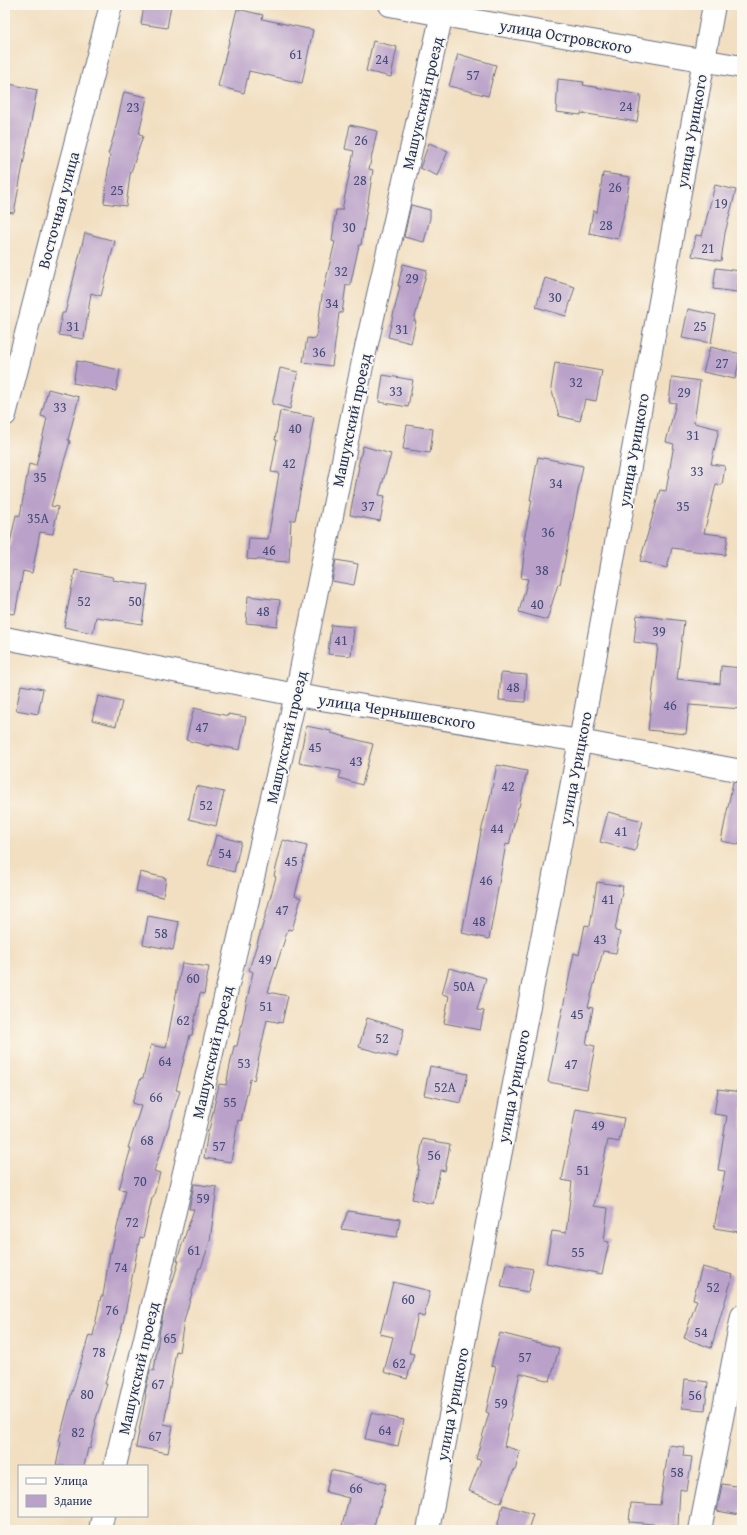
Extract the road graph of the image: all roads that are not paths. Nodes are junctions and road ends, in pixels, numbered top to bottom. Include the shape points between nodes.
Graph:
1 (111, 5) edge
2 (390, 5) edge
3 (714, 5) edge
4 (443, 10) edge
5 (704, 60) junction
6 (742, 67) edge
7 (5, 415) edge
8 (5, 638) edge
9 (296, 695) junction
10 (580, 741) junction
11 (742, 771) edge
12 (742, 1316) edge
13 (115, 1465) edge
14 (104, 1517) edge
15 (100, 1530) edge
16 (428, 1530) edge
17 (700, 1530) edge

1 - 7 street, Восточная улица
2 - 4 street, улица Островского
3 - 5 street, улица Урицкого
4 - 5 street, улица Островского
4 - 9 street, Машукский проезд via 363,361
5 - 6 street, улица Островского
5 - 10 street, улица Урицкого
8 - 9 street, улица Чернышевского
9 - 10 street, улица Чернышевского
9 - 13 street, Машукский проезд
10 - 11 street, улица Чернышевского
10 - 16 street, улица Урицкого
12 - 17 street
14 - 15 street

